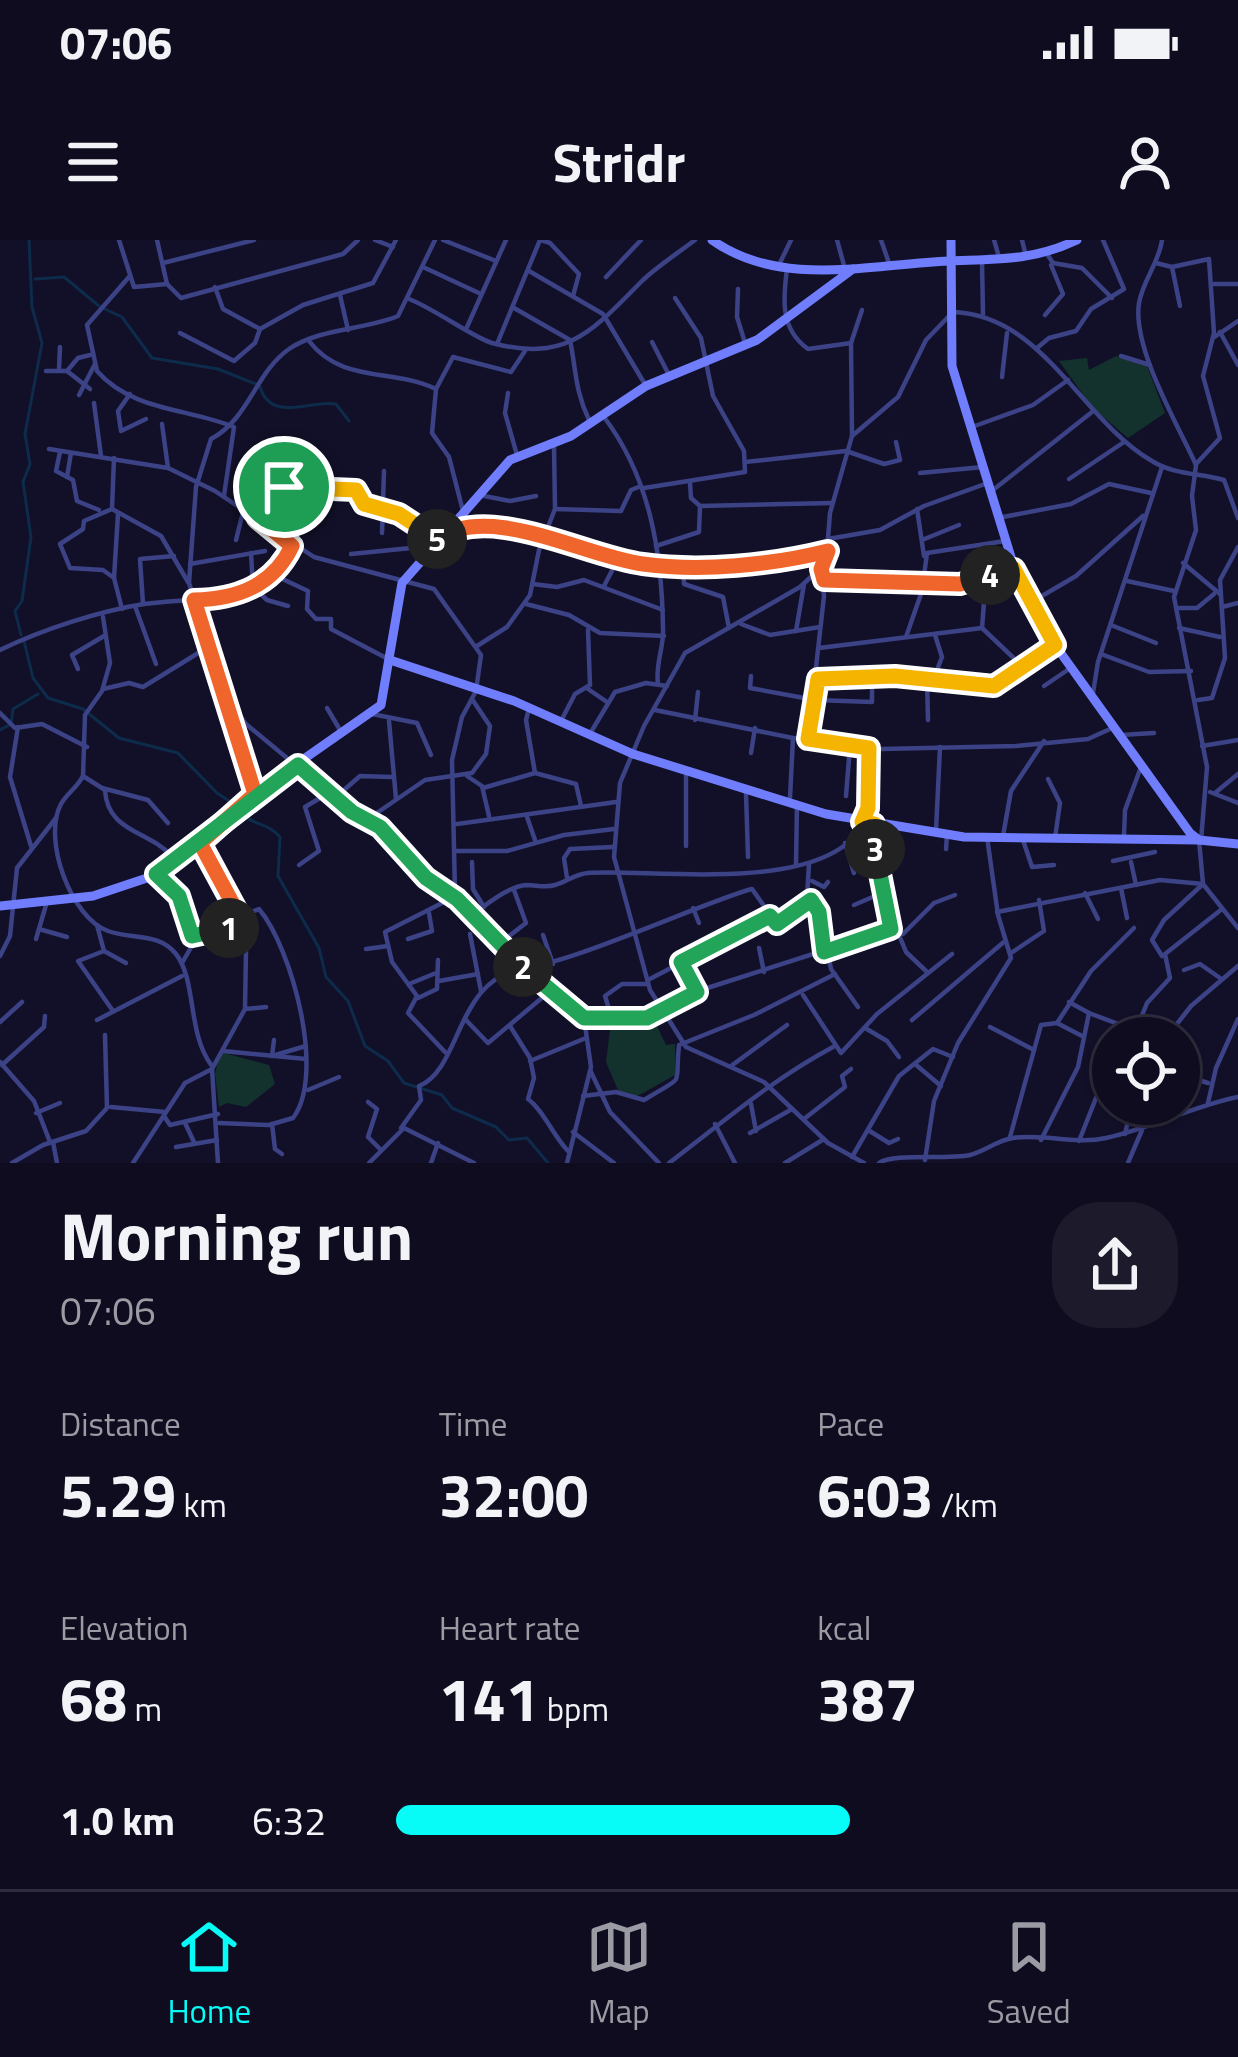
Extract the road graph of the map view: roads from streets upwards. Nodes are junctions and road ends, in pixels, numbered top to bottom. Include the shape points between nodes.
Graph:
1 (119, 240) edge
2 (157, 240) edge
3 (254, 240) edge
4 (358, 240) edge
5 (375, 240) edge
6 (439, 240) edge
7 (494, 240) edge
8 (540, 240) edge
9 (641, 240) edge
10 (695, 240) edge
11 (712, 240) edge
12 (791, 240) edge
13 (837, 240) edge
14 (881, 240) edge
15 (951, 240) edge
16 (994, 240) edge
17 (1022, 240) edge
18 (1077, 240) edge
19 (1103, 240) edge
20 (1162, 240) edge
21 (505, 242) edge
22 (394, 244) edge
23 (1048, 256) junction
24 (1026, 258) junction
25 (951, 261) junction
26 (496, 262) junction
27 (982, 262) junction
28 (1000, 262) junction
29 (164, 263) junction
30 (1156, 263) junction
31 (423, 267) junction
32 (783, 267) junction
33 (1172, 267) junction
34 (890, 268) junction
35 (849, 269) junction
36 (529, 271) junction
37 (129, 277) junction
38 (606, 277) dead end
39 (167, 284) junction
40 (1214, 284) junction
41 (1238, 284) edge
42 (215, 287) junction
43 (738, 289) dead end
44 (481, 294) junction
45 (340, 295) junction
46 (573, 296) junction
47 (675, 298) dead end
48 (1112, 298) junction
49 (409, 299) junction
50 (1180, 306) dead end
51 (514, 308) junction
52 (862, 310) dead end
53 (950, 314) junction
54 (983, 314) junction
55 (1046, 315) dead end
56 (788, 319) junction
57 (608, 321) junction
58 (1238, 321) edge
59 (467, 327) junction
60 (260, 328) junction
61 (348, 330) junction
62 (1220, 332) junction
63 (180, 333) dead end
64 (1006, 333) junction
65 (1213, 338) junction
66 (570, 340) junction
67 (309, 341) junction
68 (652, 342) dead end
69 (851, 343) junction
70 (497, 344) junction
71 (746, 346) junction
72 (60, 347) dead end
73 (1037, 348) junction
74 (525, 352) junction
75 (93, 355) junction
76 (1120, 356) dead end
77 (705, 363) junction
78 (95, 364) junction
79 (1150, 364) junction
80 (1238, 365) edge
81 (63, 370) junction
82 (46, 371) dead end
83 (669, 375) junction
84 (1002, 376) dead end
85 (1068, 380) junction
86 (83, 383) junction
87 (646, 386) junction
88 (436, 388) junction
89 (90, 389) dead end
90 (508, 393) dead end
91 (130, 394) junction
92 (79, 395) dead end
93 (94, 403) dead end
94 (1092, 412) junction
95 (604, 417) junction
96 (146, 419) dead end
97 (162, 424) dead end
98 (591, 424) junction
99 (234, 427) junction
100 (970, 428) junction
101 (852, 436) junction
102 (270, 442) dead end
103 (554, 442) junction
104 (896, 442) dead end
105 (1124, 442) junction
106 (49, 449) dead end
107 (846, 451) junction
108 (60, 452) junction
109 (71, 453) junction
110 (517, 455) junction
111 (101, 456) junction
112 (115, 458) junction
113 (245, 462) dead end
114 (745, 462) junction
115 (1196, 465) junction
116 (983, 467) junction
117 (1162, 467) junction
118 (168, 468) junction
119 (384, 471) dead end
120 (920, 472) dead end
121 (1195, 473) junction
122 (67, 477) junction
123 (1069, 479) dead end
124 (1223, 480) junction
125 (198, 482) junction
126 (1238, 482) edge
127 (690, 483) junction
128 (284, 487) junction
129 (644, 487) junction
130 (989, 487) junction
131 (269, 488) junction
132 (1150, 493) junction
133 (479, 495) junction
134 (224, 496) junction
135 (536, 496) dead end
136 (832, 503) junction
137 (700, 506) junction
138 (385, 509) junction
139 (555, 509) junction
140 (917, 509) junction
141 (100, 510) junction
142 (115, 511) junction
143 (243, 512) junction
144 (463, 512) junction
145 (1146, 512) junction
146 (297, 517) dead end
147 (258, 518) junction
148 (1238, 518) edge
149 (998, 519) junction
150 (959, 525) dead end
151 (382, 533) dead end
152 (545, 536) junction
153 (828, 539) junction
154 (236, 540) dead end
155 (437, 540) junction
156 (922, 540) junction
157 (1005, 541) junction
158 (290, 544) junction
159 (656, 546) junction
160 (1238, 547) edge
161 (266, 550) dead end
162 (828, 551) junction
163 (250, 553) junction
164 (351, 554) dead end
165 (174, 556) junction
166 (924, 556) junction
167 (618, 559) junction
168 (1183, 563) junction
169 (190, 564) junction
170 (683, 564) junction
171 (659, 565) junction
172 (821, 569) junction
173 (1014, 569) junction
174 (274, 575) junction
175 (114, 578) junction
176 (824, 580) junction
177 (1127, 580) junction
178 (925, 582) junction
179 (190, 583) junction
180 (402, 583) junction
181 (533, 584) junction
182 (804, 584) junction
183 (960, 584) junction
184 (254, 587) junction
185 (603, 587) junction
186 (1174, 591) junction
187 (1217, 594) junction
188 (194, 600) junction
189 (1030, 603) junction
190 (1238, 603) edge
191 (525, 604) junction
192 (139, 605) junction
193 (288, 606) dead end
194 (1222, 607) junction
195 (1176, 608) junction
196 (122, 609) junction
197 (663, 610) junction
198 (103, 616) junction
199 (741, 624) junction
200 (1111, 625) junction
201 (820, 627) junction
202 (587, 628) junction
203 (729, 628) junction
204 (982, 628) junction
205 (1179, 628) junction
206 (796, 631) junction
207 (935, 635) junction
208 (104, 636) junction
209 (664, 636) junction
210 (1223, 637) junction
211 (906, 639) junction
212 (1156, 643) dead end
213 (1055, 645) junction
214 (477, 646) junction
215 (208, 647) junction
216 (819, 648) junction
217 (1, 649) edge
218 (1101, 654) junction
219 (390, 660) junction
220 (157, 664) dead end
221 (1022, 665) junction
222 (1072, 666) junction
223 (78, 670) dead end
224 (1191, 671) junction
225 (751, 676) dead end
226 (872, 677) junction
227 (818, 679) junction
228 (930, 679) junction
229 (658, 684) junction
230 (668, 686) junction
231 (1044, 686) dead end
232 (103, 689) junction
233 (589, 689) junction
234 (698, 692) dead end
235 (1093, 693) junction
236 (474, 695) junction
237 (815, 700) junction
238 (1198, 700) junction
239 (607, 702) junction
240 (231, 705) junction
241 (327, 708) dead end
242 (529, 708) junction
243 (655, 710) junction
244 (0, 713) edge
245 (372, 714) junction
246 (695, 720) junction
247 (928, 720) dead end
248 (389, 721) junction
249 (560, 724) junction
250 (18, 727) junction
251 (755, 728) junction
252 (1118, 730) junction
253 (1154, 733) dead end
254 (342, 735) junction
255 (590, 737) junction
256 (793, 738) junction
257 (808, 739) junction
258 (1238, 740) edge
259 (1044, 741) junction
260 (850, 746) junction
261 (1202, 746) junction
262 (87, 747) junction
263 (940, 747) junction
264 (869, 748) junction
265 (751, 753) dead end
266 (633, 754) junction
267 (431, 755) dead end
268 (1142, 763) junction
269 (298, 765) junction
270 (686, 768) junction
271 (535, 773) junction
272 (451, 774) junction
273 (1238, 775) edge
274 (83, 776) junction
275 (467, 776) junction
276 (392, 777) junction
277 (1048, 778) dead end
278 (746, 787) junction
279 (102, 788) junction
280 (483, 788) junction
281 (1211, 793) junction
282 (255, 794) junction
283 (333, 795) junction
284 (847, 796) dead end
285 (398, 800) junction
286 (616, 802) junction
287 (793, 803) junction
288 (1238, 803) edge
289 (580, 806) junction
290 (58, 813) junction
291 (489, 816) junction
292 (527, 817) junction
293 (368, 819) junction
294 (868, 823) junction
295 (168, 824) dead end
296 (456, 824) junction
297 (614, 829) junction
298 (942, 834) junction
299 (988, 836) junction
300 (1003, 836) junction
301 (1022, 837) junction
302 (1054, 838) junction
303 (1200, 840) junction
304 (536, 842) junction
305 (1124, 842) junction
306 (200, 843) junction
307 (845, 843) junction
308 (1238, 844) edge
309 (31, 846) junction
310 (686, 846) dead end
311 (614, 848) junction
312 (946, 849) dead end
313 (456, 851) junction
314 (1155, 852) dead end
315 (748, 857) dead end
316 (175, 860) junction
317 (1131, 860) junction
318 (1113, 861) dead end
319 (472, 862) dead end
320 (808, 863) junction
321 (299, 865) dead end
322 (796, 865) junction
323 (1054, 865) dead end
324 (854, 873) dead end
325 (156, 874) junction
326 (620, 876) junction
327 (567, 878) junction
328 (812, 881) junction
329 (828, 882) dead end
330 (1203, 884) junction
331 (1136, 885) junction
332 (1121, 888) junction
333 (514, 890) junction
334 (882, 893) junction
335 (1085, 893) junction
336 (955, 895) dead end
337 (70, 898) junction
338 (455, 898) junction
339 (811, 900) junction
340 (1040, 900) junction
341 (47, 901) junction
342 (5, 905) edge
343 (854, 905) dead end
344 (484, 907) junction
345 (693, 908) junction
346 (1222, 909) junction
347 (997, 912) junction
348 (429, 913) junction
349 (471, 915) junction
350 (770, 916) junction
351 (240, 917) junction
352 (1127, 918) dead end
353 (1098, 919) dead end
354 (699, 923) dead end
355 (97, 926) junction
356 (243, 927) junction
357 (1135, 928) dead end
358 (1238, 928) edge
359 (39, 929) junction
360 (891, 929) junction
361 (635, 933) junction
362 (470, 934) dead end
363 (543, 934) dead end
364 (899, 935) junction
365 (67, 937) dead end
366 (196, 937) junction
367 (408, 939) dead end
368 (36, 940) dead end
369 (1005, 941) junction
370 (500, 943) junction
371 (388, 946) junction
372 (759, 948) dead end
373 (366, 949) dead end
374 (104, 951) junction
375 (824, 952) junction
376 (1011, 953) junction
377 (952, 954) dead end
378 (0, 956) edge
379 (1164, 957) junction
380 (438, 960) dead end
381 (681, 962) junction
382 (126, 963) dead end
383 (182, 963) junction
384 (553, 964) junction
385 (1238, 966) edge
386 (524, 968) junction
387 (926, 970) junction
388 (1184, 970) dead end
389 (437, 973) junction
390 (478, 974) junction
391 (765, 974) junction
392 (835, 974) junction
393 (182, 976) junction
394 (1220, 979) junction
395 (439, 981) junction
396 (647, 982) junction
397 (410, 984) junction
398 (481, 992) junction
399 (549, 992) junction
400 (697, 992) junction
401 (802, 992) junction
402 (418, 998) junction
403 (22, 1001) dead end
404 (1069, 1002) junction
405 (266, 1007) dead end
406 (858, 1007) dead end
407 (245, 1009) junction
408 (663, 1010) junction
409 (113, 1012) junction
410 (1089, 1013) junction
411 (44, 1016) dead end
412 (1098, 1017) edge
413 (1141, 1017) edge
414 (1185, 1017) edge
415 (584, 1018) junction
416 (465, 1019) junction
417 (612, 1019) junction
418 (1238, 1019) edge
419 (98, 1020) dead end
420 (912, 1020) dead end
421 (0, 1022) edge
422 (1058, 1023) junction
423 (787, 1024) dead end
424 (511, 1026) junction
425 (990, 1027) dead end
426 (865, 1028) junction
427 (105, 1035) dead end
428 (588, 1036) junction
429 (1086, 1038) junction
430 (274, 1040) dead end
431 (683, 1043) junction
432 (306, 1046) junction
433 (833, 1047) junction
434 (220, 1050) junction
435 (1034, 1050) junction
436 (445, 1052) junction
437 (272, 1056) junction
438 (899, 1057) dead end
439 (953, 1057) junction
440 (306, 1059) junction
441 (530, 1061) junction
442 (1, 1064) edge
443 (916, 1064) junction
444 (731, 1066) junction
445 (212, 1068) junction
446 (850, 1069) dead end
447 (591, 1072) junction
448 (339, 1077) dead end
449 (1200, 1081) edge
450 (1210, 1084) junction
451 (770, 1086) junction
452 (941, 1086) junction
453 (308, 1090) junction
454 (602, 1095) junction
455 (584, 1096) junction
456 (1238, 1096) edge
457 (368, 1102) dead end
458 (60, 1103) dead end
459 (1208, 1103) junction
460 (751, 1104) junction
461 (107, 1108) junction
462 (1092, 1108) edge
463 (792, 1109) junction
464 (36, 1113) junction
465 (165, 1114) junction
466 (219, 1118) junction
467 (804, 1119) junction
468 (185, 1123) junction
469 (272, 1124) junction
470 (715, 1124) junction
471 (1127, 1125) edge
472 (400, 1128) junction
473 (868, 1130) junction
474 (1142, 1130) junction
475 (573, 1132) junction
476 (1125, 1134) junction
477 (1010, 1138) junction
478 (220, 1139) junction
479 (824, 1139) junction
480 (898, 1139) dead end
481 (1041, 1140) junction
482 (1079, 1141) junction
483 (52, 1142) junction
484 (194, 1142) junction
485 (439, 1143) junction
486 (176, 1147) dead end
487 (381, 1150) junction
488 (568, 1150) junction
489 (839, 1150) junction
490 (282, 1154) dead end
491 (852, 1157) junction
492 (925, 1160) edge
493 (12, 1163) edge
494 (57, 1163) edge
495 (133, 1163) edge
496 (218, 1163) edge
497 (369, 1163) edge
498 (430, 1163) edge
499 (474, 1163) edge
500 (567, 1163) edge
501 (614, 1163) edge
502 (659, 1163) edge
503 (669, 1163) edge
504 (735, 1163) edge
505 (785, 1163) edge
506 (832, 1163) edge
507 (864, 1163) edge
508 (879, 1163) edge
509 (1128, 1163) edge

1 - 37 street
2 - 29 street
3 - 29 street
4 - 42 street via 343,254
5 - 22 street
6 - 26 street
6 - 31 street
7 - 21 street
8 - 36 street
8 - 46 street via 580,274
9 - 38 street
10 - 57 street
11 - 32 street
12 - 32 street
13 - 35 street
14 - 34 street
15 - 25 street
16 - 28 street
17 - 24 street
18 - 23 street
19 - 48 street via 1124,287
20 - 30 street
21 - 26 street
22 - 45 street via 373,283
23 - 24 street
23 - 48 street via 1082,268
23 - 55 street via 1063,294
24 - 28 street
25 - 27 street
25 - 34 street
25 - 53 street
26 - 44 street
27 - 28 street
27 - 54 street
29 - 39 street
30 - 33 street
30 - 79 street via 1137,310
31 - 44 street
31 - 49 street
32 - 35 street
32 - 56 street
33 - 40 street via 1209,259
33 - 50 street
34 - 35 street
35 - 56 street
36 - 46 street
36 - 51 street
37 - 39 street via 137,289
37 - 75 street via 87,325
39 - 42 street via 181,298
40 - 41 street
40 - 65 street
42 - 60 street via 223,309
43 - 71 street
44 - 59 street
45 - 60 street
45 - 61 street
46 - 57 street
47 - 77 street via 699,334
48 - 73 street via 1091,309 1076,332
49 - 59 street
49 - 61 street via 392,319
51 - 66 street
51 - 70 street
52 - 69 street
53 - 54 street
53 - 100 street via 952,366
53 - 101 street via 926,340 898,397
54 - 64 street
56 - 69 street via 808,349
56 - 71 street
57 - 66 street
57 - 87 street
58 - 62 street
59 - 70 street
60 - 63 street via 234,361
61 - 67 street
62 - 65 street
62 - 80 street
64 - 73 street
64 - 84 street
65 - 115 street via 1203,376 1220,438
66 - 74 street
66 - 98 street via 574,386
67 - 88 street via 339,370 416,377
67 - 99 street via 282,356
68 - 83 street
69 - 101 street
70 - 74 street
71 - 77 street
72 - 81 street
73 - 85 street
74 - 88 street via 511,371 453,357
75 - 78 street
75 - 81 street
76 - 79 street
77 - 83 street
77 - 114 street
78 - 86 street
78 - 91 street
79 - 115 street
81 - 82 street
81 - 86 street
83 - 87 street
85 - 94 street
85 - 100 street via 1033,405
86 - 89 street
86 - 92 street
87 - 95 street
88 - 144 street via 432,433 449,457
90 - 110 street
91 - 96 street via 118,411 121,431
91 - 99 street
93 - 111 street
94 - 105 street
94 - 130 street
95 - 98 street
95 - 129 street
97 - 118 street
98 - 103 street
99 - 125 street via 208,442
99 - 134 street
100 - 116 street
101 - 107 street
102 - 128 street via 285,461
103 - 110 street
103 - 139 street
104 - 107 street via 900,456 884,464
105 - 117 street
105 - 123 street
106 - 108 street
107 - 114 street
107 - 136 street
108 - 109 street
108 - 122 street via 56,471
109 - 111 street
109 - 122 street
110 - 133 street
111 - 112 street
112 - 118 street
112 - 142 street
113 - 131 street via 256,483
114 - 127 street via 742,476
115 - 121 street
116 - 120 street
116 - 130 street
117 - 121 street
117 - 132 street
118 - 125 street
119 - 138 street
121 - 124 street
121 - 168 street via 1196,530
122 - 141 street via 77,501
124 - 126 street
124 - 148 street
125 - 134 street
125 - 169 street
127 - 129 street
127 - 137 street
128 - 131 street
128 - 138 street via 352,490 364,504
129 - 139 street via 631,490 621,511
129 - 159 street
130 - 140 street
130 - 149 street
131 - 147 street
132 - 145 street
132 - 149 street via 1109,484 1071,503
133 - 135 street via 510,502
133 - 144 street
134 - 143 street
136 - 137 street
136 - 153 street
137 - 159 street via 698,535
138 - 151 street
138 - 155 street
139 - 152 street
140 - 153 street via 880,530
140 - 156 street
141 - 142 street
141 - 175 street via 60,544 70,568
142 - 165 street via 161,536
142 - 175 street
143 - 147 street
143 - 154 street
144 - 155 street
145 - 177 street
145 - 189 street via 1083,570
146 - 158 street
147 - 158 street
149 - 157 street
150 - 156 street
152 - 155 street via 508,527
152 - 167 street
152 - 181 street
153 - 162 street
155 - 164 street
155 - 180 street
156 - 166 street
157 - 166 street
157 - 173 street
158 - 174 street
158 - 180 street
159 - 171 street
160 - 187 street
161 - 163 street
162 - 170 street
162 - 172 street
163 - 169 street
163 - 184 street
165 - 179 street
165 - 192 street via 140,559
166 - 178 street
167 - 171 street
167 - 185 street
168 - 186 street
168 - 187 street
169 - 179 street
170 - 171 street
170 - 203 street via 684,584 723,597
171 - 197 street
172 - 176 street
172 - 182 street
173 - 183 street
173 - 189 street
174 - 184 street
174 - 219 street via 308,591 316,619 331,619 331,629
175 - 196 street
176 - 178 street
176 - 201 street
177 - 186 street
177 - 200 street
178 - 183 street
178 - 211 street
179 - 188 street
180 - 214 street via 434,589
180 - 219 street
181 - 185 street via 584,580
181 - 191 street
182 - 199 street
182 - 206 street
183 - 204 street via 984,602
184 - 188 street
184 - 193 street
185 - 197 street
186 - 195 street
187 - 194 street
187 - 195 street via 1197,608
188 - 192 street
188 - 215 street
189 - 213 street
190 - 194 street
191 - 202 street
191 - 214 street
192 - 196 street
192 - 220 street
194 - 210 street
195 - 205 street
196 - 198 street
197 - 209 street
198 - 208 street
198 - 217 street
199 - 203 street
199 - 206 street via 770,635
200 - 212 street
200 - 218 street
201 - 206 street
201 - 216 street
202 - 209 street
202 - 233 street
203 - 230 street via 691,648
204 - 207 street
204 - 221 street
205 - 210 street
205 - 224 street
207 - 211 street
207 - 228 street via 942,657
208 - 223 street via 72,655
208 - 232 street via 110,663
209 - 229 street
210 - 238 street via 1214,694
211 - 216 street
213 - 221 street
213 - 222 street
214 - 236 street
215 - 232 street via 143,687
215 - 240 street
216 - 227 street
218 - 224 street via 1149,672
218 - 235 street
219 - 236 street
219 - 245 street via 384,700
221 - 228 street via 994,686
222 - 231 street
222 - 235 street
224 - 238 street
225 - 237 street via 750,688
226 - 227 street
226 - 228 street
226 - 237 street via 872,702
227 - 237 street
228 - 247 street
229 - 230 street
229 - 239 street via 617,691
230 - 243 street
232 - 262 street via 85,715
233 - 239 street
233 - 249 street via 575,694
234 - 246 street
235 - 252 street
236 - 242 street
236 - 272 street via 461,717
236 - 275 street via 490,726 486,754
237 - 257 street
238 - 261 street
239 - 255 street
240 - 269 street
240 - 282 street
241 - 254 street
242 - 249 street
242 - 271 street
243 - 246 street
243 - 266 street
244 - 250 street
245 - 248 street
245 - 254 street
246 - 251 street
248 - 267 street via 421,726
248 - 276 street
249 - 255 street
250 - 262 street via 42,724
250 - 309 street via 10,776
251 - 256 street
251 - 265 street
252 - 253 street
252 - 259 street
252 - 268 street
254 - 269 street
255 - 266 street
256 - 257 street
256 - 287 street
257 - 260 street
258 - 261 street
259 - 263 street
259 - 300 street via 1011,791
260 - 264 street
260 - 284 street
261 - 281 street
262 - 274 street
263 - 264 street
263 - 298 street
264 - 294 street
266 - 270 street
266 - 286 street
268 - 303 street
268 - 305 street via 1125,810
269 - 282 street
269 - 283 street
270 - 278 street
270 - 310 street
271 - 280 street
271 - 289 street via 576,784
272 - 275 street
272 - 285 street via 424,780
272 - 296 street
273 - 281 street
274 - 279 street
274 - 290 street
275 - 280 street
276 - 283 street via 366,774
276 - 285 street
277 - 302 street via 1060,803
278 - 287 street
278 - 315 street
279 - 295 street via 148,800
279 - 316 street via 109,813
280 - 291 street
281 - 288 street
281 - 303 street
282 - 306 street
283 - 293 street
283 - 321 street via 304,807 319,851
285 - 293 street
286 - 289 street
286 - 297 street
287 - 294 street
287 - 322 street
289 - 292 street
290 - 309 street
290 - 337 street via 57,850
291 - 292 street
291 - 296 street
292 - 304 street
293 - 338 street
294 - 298 street
294 - 307 street
294 - 334 street
296 - 313 street
297 - 304 street
297 - 311 street
298 - 299 street
298 - 312 street
299 - 300 street
299 - 347 street
300 - 301 street
301 - 302 street
301 - 323 street via 1032,867
302 - 305 street
303 - 305 street
303 - 308 street
303 - 330 street
304 - 313 street
306 - 316 street
306 - 351 street
307 - 320 street
307 - 324 street
309 - 342 street
311 - 326 street
311 - 327 street via 570,849
313 - 338 street
314 - 317 street
316 - 325 street
317 - 318 street
317 - 331 street
319 - 344 street via 473,890
320 - 322 street
320 - 328 street
322 - 326 street via 747,876
325 - 337 street
325 - 366 street via 179,896
326 - 327 street
326 - 361 street
327 - 333 street
328 - 329 street
328 - 339 street
330 - 331 street
330 - 346 street
330 - 379 street via 1152,940
331 - 332 street
332 - 335 street
332 - 352 street
333 - 344 street
333 - 370 street via 526,926
334 - 343 street
334 - 360 street
335 - 340 street
335 - 353 street
336 - 364 street
337 - 341 street
337 - 355 street
338 - 348 street
338 - 349 street
339 - 350 street via 777,924
339 - 375 street
340 - 347 street
340 - 376 street via 1044,931
341 - 342 street
341 - 359 street
342 - 378 street via 10,936
344 - 349 street
345 - 350 street via 752,889
345 - 354 street
345 - 361 street
346 - 358 street
346 - 379 street
347 - 369 street
348 - 367 street via 431,932
348 - 371 street via 387,929
349 - 370 street
350 - 381 street
351 - 356 street
351 - 432 street via 258,908 278,939
355 - 374 street
355 - 383 street via 164,942
356 - 366 street
356 - 407 street
357 - 404 street
359 - 365 street
359 - 368 street
360 - 364 street
360 - 375 street
361 - 384 street
361 - 396 street
362 - 390 street
363 - 384 street
364 - 387 street
366 - 383 street
369 - 376 street
369 - 420 street
370 - 386 street
371 - 373 street
371 - 397 street
372 - 391 street
374 - 382 street
374 - 409 street via 78,961
375 - 391 street
375 - 392 street
376 - 439 street
377 - 387 street
379 - 413 street via 1170,978
380 - 389 street
381 - 396 street
381 - 400 street
383 - 393 street
384 - 386 street
385 - 394 street
386 - 398 street
386 - 399 street
387 - 426 street
388 - 394 street via 1200,964
389 - 395 street
389 - 397 street
390 - 395 street
390 - 398 street
391 - 400 street
392 - 401 street
392 - 406 street
393 - 409 street
393 - 445 street
394 - 414 street
395 - 402 street
396 - 408 street
396 - 417 street via 622,984 605,996
397 - 402 street
398 - 416 street
399 - 415 street
399 - 424 street
400 - 408 street
401 - 431 street
401 - 433 street
402 - 436 street via 408,1013
403 - 421 street
404 - 410 street
404 - 422 street
405 - 407 street
407 - 434 street
408 - 417 street
408 - 431 street
409 - 419 street
410 - 412 street
410 - 429 street
411 - 442 street via 44,1027
415 - 417 street
415 - 428 street
416 - 424 street via 488,1043
416 - 436 street
418 - 450 street
422 - 429 street
422 - 435 street via 1041,1024
423 - 444 street
424 - 441 street
425 - 435 street
426 - 433 street via 842,1053
426 - 438 street
427 - 461 street
428 - 441 street
428 - 447 street
429 - 481 street
430 - 437 street
431 - 444 street
431 - 454 street via 674,1083 640,1101
432 - 437 street
432 - 440 street
433 - 451 street
434 - 437 street
434 - 445 street
435 - 477 street
436 - 472 street
437 - 440 street
439 - 443 street via 933,1049
439 - 452 street
440 - 453 street
441 - 488 street via 529,1099
442 - 464 street
443 - 452 street
443 - 473 street via 899,1076
444 - 451 street
445 - 465 street via 188,1080
445 - 466 street
446 - 467 street via 845,1087
447 - 454 street
447 - 455 street
448 - 453 street
449 - 450 street
450 - 459 street
451 - 460 street
451 - 463 street
452 - 492 street
453 - 469 street via 296,1116
454 - 455 street
454 - 502 street
455 - 475 street
456 - 459 street
457 - 487 street via 377,1108 368,1137
458 - 464 street
459 - 474 street
460 - 463 street via 753,1132
460 - 470 street
461 - 465 street
461 - 483 street via 86,1131
462 - 482 street
463 - 467 street
464 - 483 street
465 - 468 street via 170,1125
465 - 495 street
466 - 468 street
466 - 469 street
466 - 478 street
467 - 479 street
468 - 484 street
469 - 490 street
470 - 503 street
470 - 504 street
471 - 476 street
472 - 485 street
472 - 487 street
473 - 480 street via 889,1143
473 - 491 street
474 - 476 street
474 - 509 street
475 - 488 street
475 - 501 street
476 - 482 street
477 - 481 street
477 - 492 street via 971,1155
478 - 484 street
478 - 496 street
479 - 489 street
479 - 505 street
481 - 482 street
483 - 493 street
483 - 494 street
484 - 486 street
485 - 498 street
485 - 499 street
487 - 497 street
488 - 500 street
489 - 491 street
489 - 506 street
491 - 507 street
492 - 508 street

